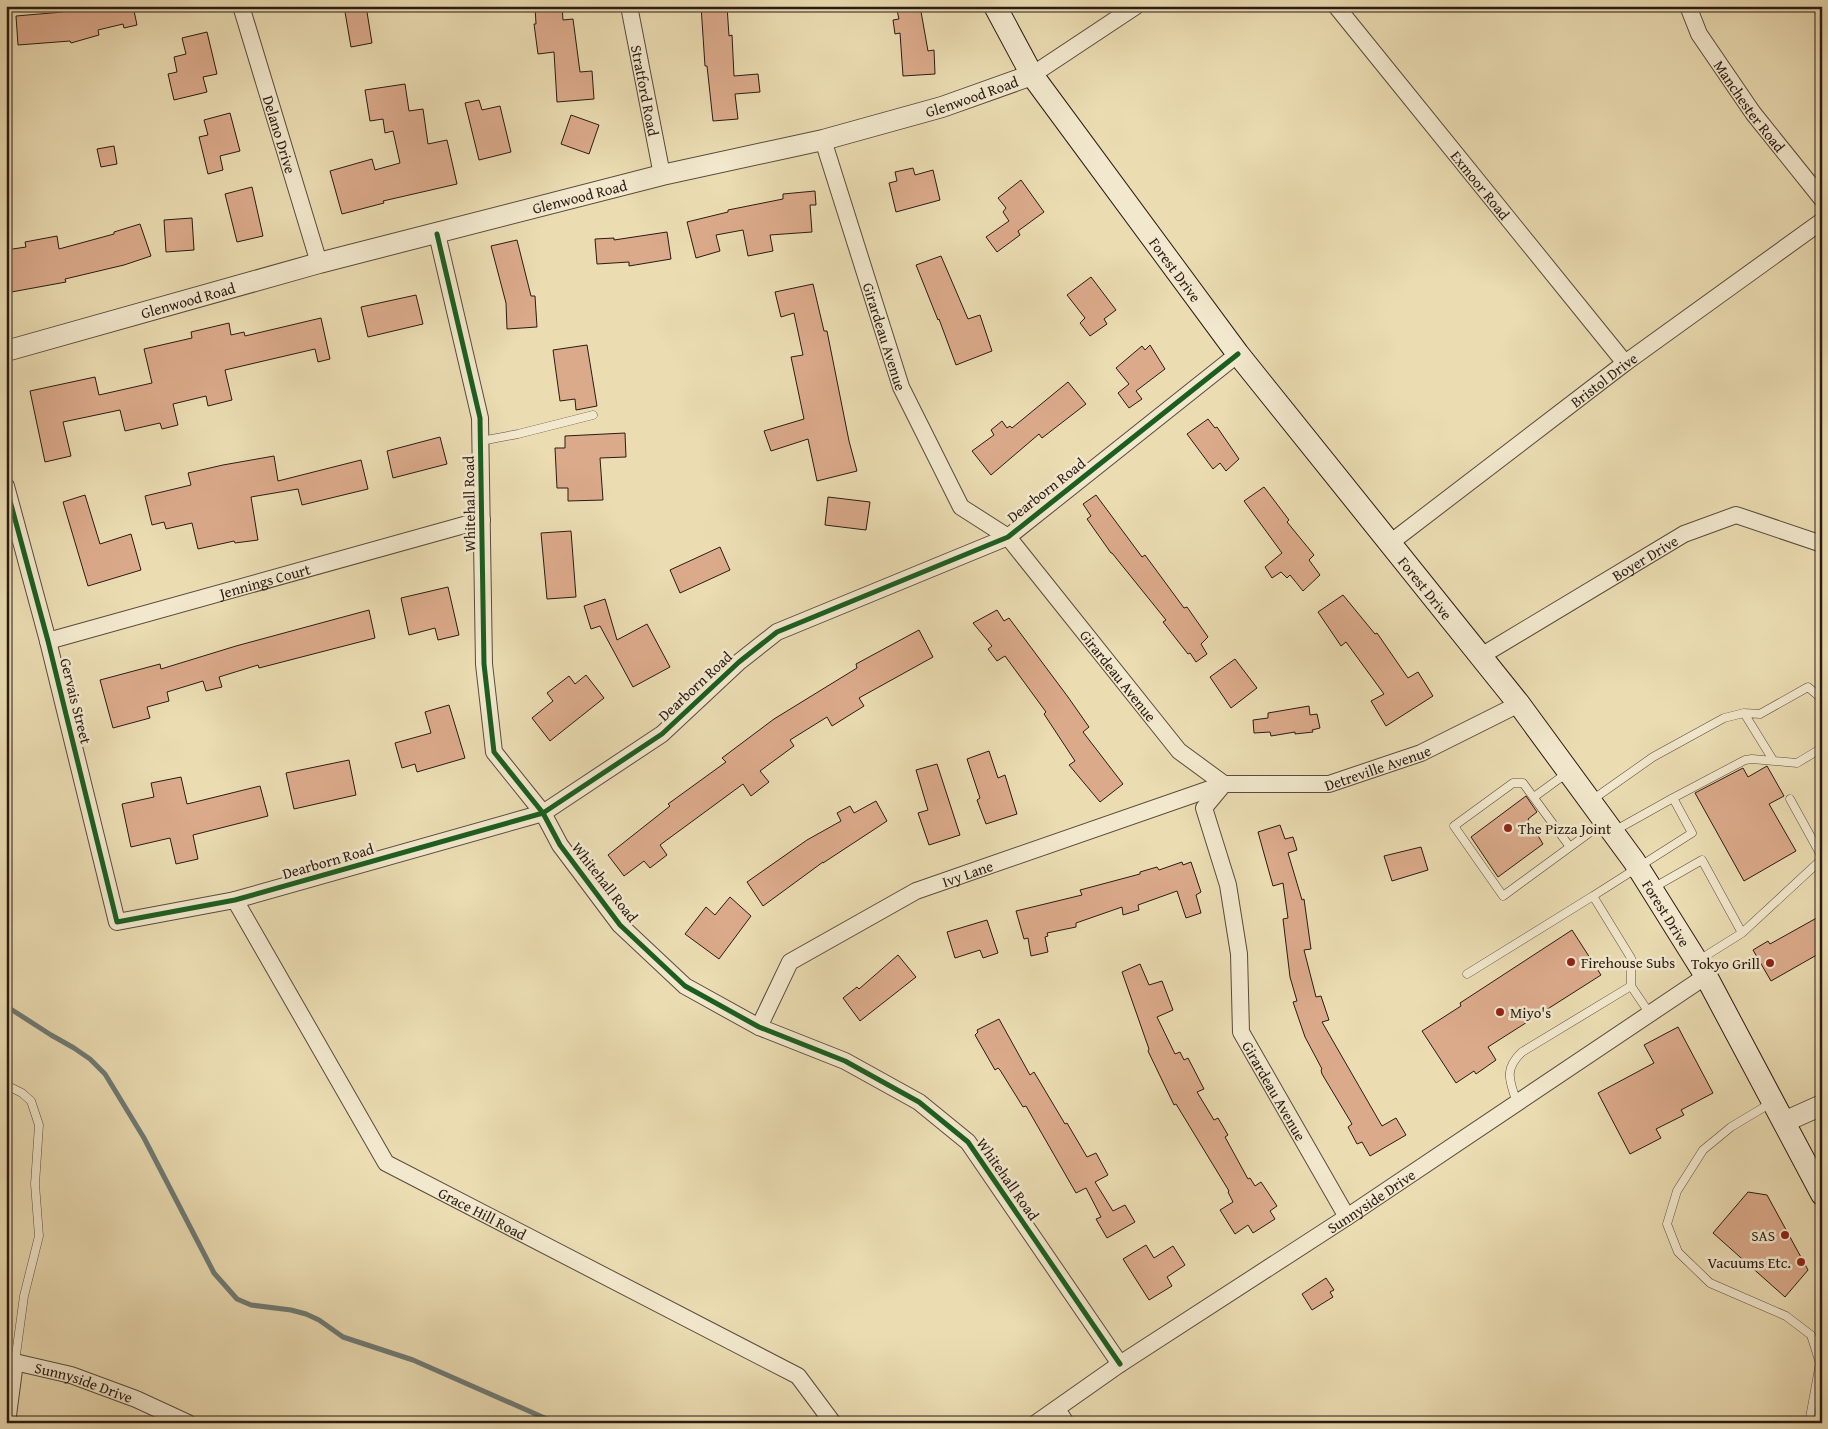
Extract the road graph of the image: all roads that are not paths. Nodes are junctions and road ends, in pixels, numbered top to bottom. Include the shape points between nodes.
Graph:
1 (241, 6) edge
2 (629, 6) edge
3 (994, 6) edge
4 (1136, 6) edge
5 (1336, 6) edge
6 (1688, 6) edge
7 (1032, 75) junction
8 (823, 140) junction
9 (662, 175) junction
10 (1822, 198) edge
11 (1822, 221) edge
12 (437, 234) junction
13 (319, 263) junction
14 (6, 351) edge
15 (1238, 354) junction
16 (1626, 363) junction
17 (593, 415) dead end
18 (481, 441) junction
19 (6, 486) edge
20 (482, 520) junction
21 (1008, 537) junction
22 (1390, 543) junction
23 (1822, 544) edge
24 (48, 641) junction
25 (1481, 656) junction
26 (1822, 699) edge
27 (1519, 704) junction
28 (1744, 713) junction
29 (1822, 748) edge
30 (1773, 760) junction
31 (1568, 772) junction
32 (1224, 784) junction
33 (1534, 797) junction
34 (1673, 798) junction
35 (1790, 799) dead end
36 (1590, 801) junction
37 (543, 813) junction
38 (1609, 827) junction
39 (1570, 847) junction
40 (1822, 858) edge
41 (1638, 867) junction
42 (1652, 889) junction
43 (1593, 896) junction
44 (235, 900) junction
45 (117, 922) joint
46 (1742, 933) junction
47 (1701, 968) junction
48 (1467, 974) dead end
49 (1631, 986) junction
50 (1650, 1014) junction
51 (759, 1027) junction
52 (6, 1085) edge
53 (1773, 1102) junction
54 (1517, 1103) junction
55 (1822, 1105) edge
56 (1784, 1122) junction
57 (1822, 1194) edge
58 (1347, 1217) junction
59 (10, 1361) edge
60 (1120, 1364) junction
61 (1057, 1409) junction
62 (7, 1423) edge
63 (188, 1423) edge
64 (833, 1423) edge
65 (1036, 1423) edge
66 (1066, 1423) edge
67 (1809, 1423) edge

1 - 13 street, Delano Drive
2 - 9 street, Stratford Road
3 - 7 main road, Forest Drive
4 - 7 street, Glenwood Road
5 - 16 street, Exmoor Road
6 - 10 street, Manchester Road via 1699,34 1753,113
7 - 8 street, Glenwood Road via 942,107
7 - 15 main road, Forest Drive
8 - 9 street, Glenwood Road
8 - 21 street, Girardeau Avenue via 901,387 961,507
9 - 12 street, Glenwood Road
11 - 16 street, Bristol Drive
12 - 13 street, Glenwood Road
12 - 18 street, Whitehall Road via 480,418
13 - 14 street, Glenwood Road
15 - 21 street, Dearborn Road
15 - 22 main road, Forest Drive
16 - 22 street, Bristol Drive
17 - 18 lane
18 - 20 street, Whitehall Road
19 - 24 street, Gervais Street
20 - 24 street, Jennings Court
20 - 37 street, Whitehall Road via 484,664 494,752
21 - 32 street, Girardeau Avenue via 1178,751
21 - 37 street, Dearborn Road via 777,632 739,662 662,734
22 - 25 main road, Forest Drive
23 - 25 street, Boyer Drive via 1736,515 1684,534
24 - 45 street, Gervais Street
25 - 27 main road, Forest Drive
26 - 28 lane via 1808,687 1760,714
27 - 31 main road, Forest Drive
27 - 32 street, Detreville Avenue via 1421,753 1329,784
28 - 30 lane
28 - 36 lane via 1724,718 1653,757
29 - 30 lane via 1797,763
30 - 34 lane via 1745,760
31 - 33 lane
31 - 36 main road, Forest Drive
32 - 51 street, Ivy Lane via 916,891 790,962
32 - 58 street, Girardeau Avenue via 1204,808 1228,885 1239,954 1241,1032
33 - 39 lane
33 - 39 lane via 1523,783 1513,783 1454,826 1503,896
34 - 38 lane
34 - 41 lane via 1692,833
35 - 40 lane
36 - 38 main road, Forest Drive
37 - 44 street, Dearborn Road
37 - 51 street, Whitehall Road via 560,845 620,925 685,986
38 - 39 lane
38 - 41 main road, Forest Drive
40 - 46 lane
41 - 42 main road, Forest Drive
41 - 43 lane
42 - 46 lane via 1702,860
42 - 47 main road, Forest Drive
43 - 48 lane
43 - 49 lane via 1631,958
44 - 45 street, Dearborn Road
44 - 64 street, Grace Hill Road via 386,1163 798,1376
46 - 47 lane
47 - 50 street, Sunnyside Drive
47 - 53 main road, Forest Drive
49 - 50 lane
49 - 54 lane via 1522,1052 1513,1061 1508,1076
50 - 54 street, Sunnyside Drive
51 - 60 street, Whitehall Road via 845,1061 919,1102 968,1142
52 - 59 lane via 31,1100 39,1125 35,1184 39,1236
53 - 56 main road, Forest Drive
53 - 67 lane via 1731,1127 1703,1150 1677,1190 1667,1224 1678,1252 1710,1283 1786,1316 1811,1335 1820,1363
54 - 58 street, Sunnyside Drive
55 - 56 street
56 - 57 main road, Forest Drive
58 - 60 street, Sunnyside Drive
59 - 62 street
59 - 63 street, Sunnyside Drive via 71,1375
60 - 61 street, Sunnyside Drive
61 - 65 street, Sunnyside Drive
61 - 66 street

